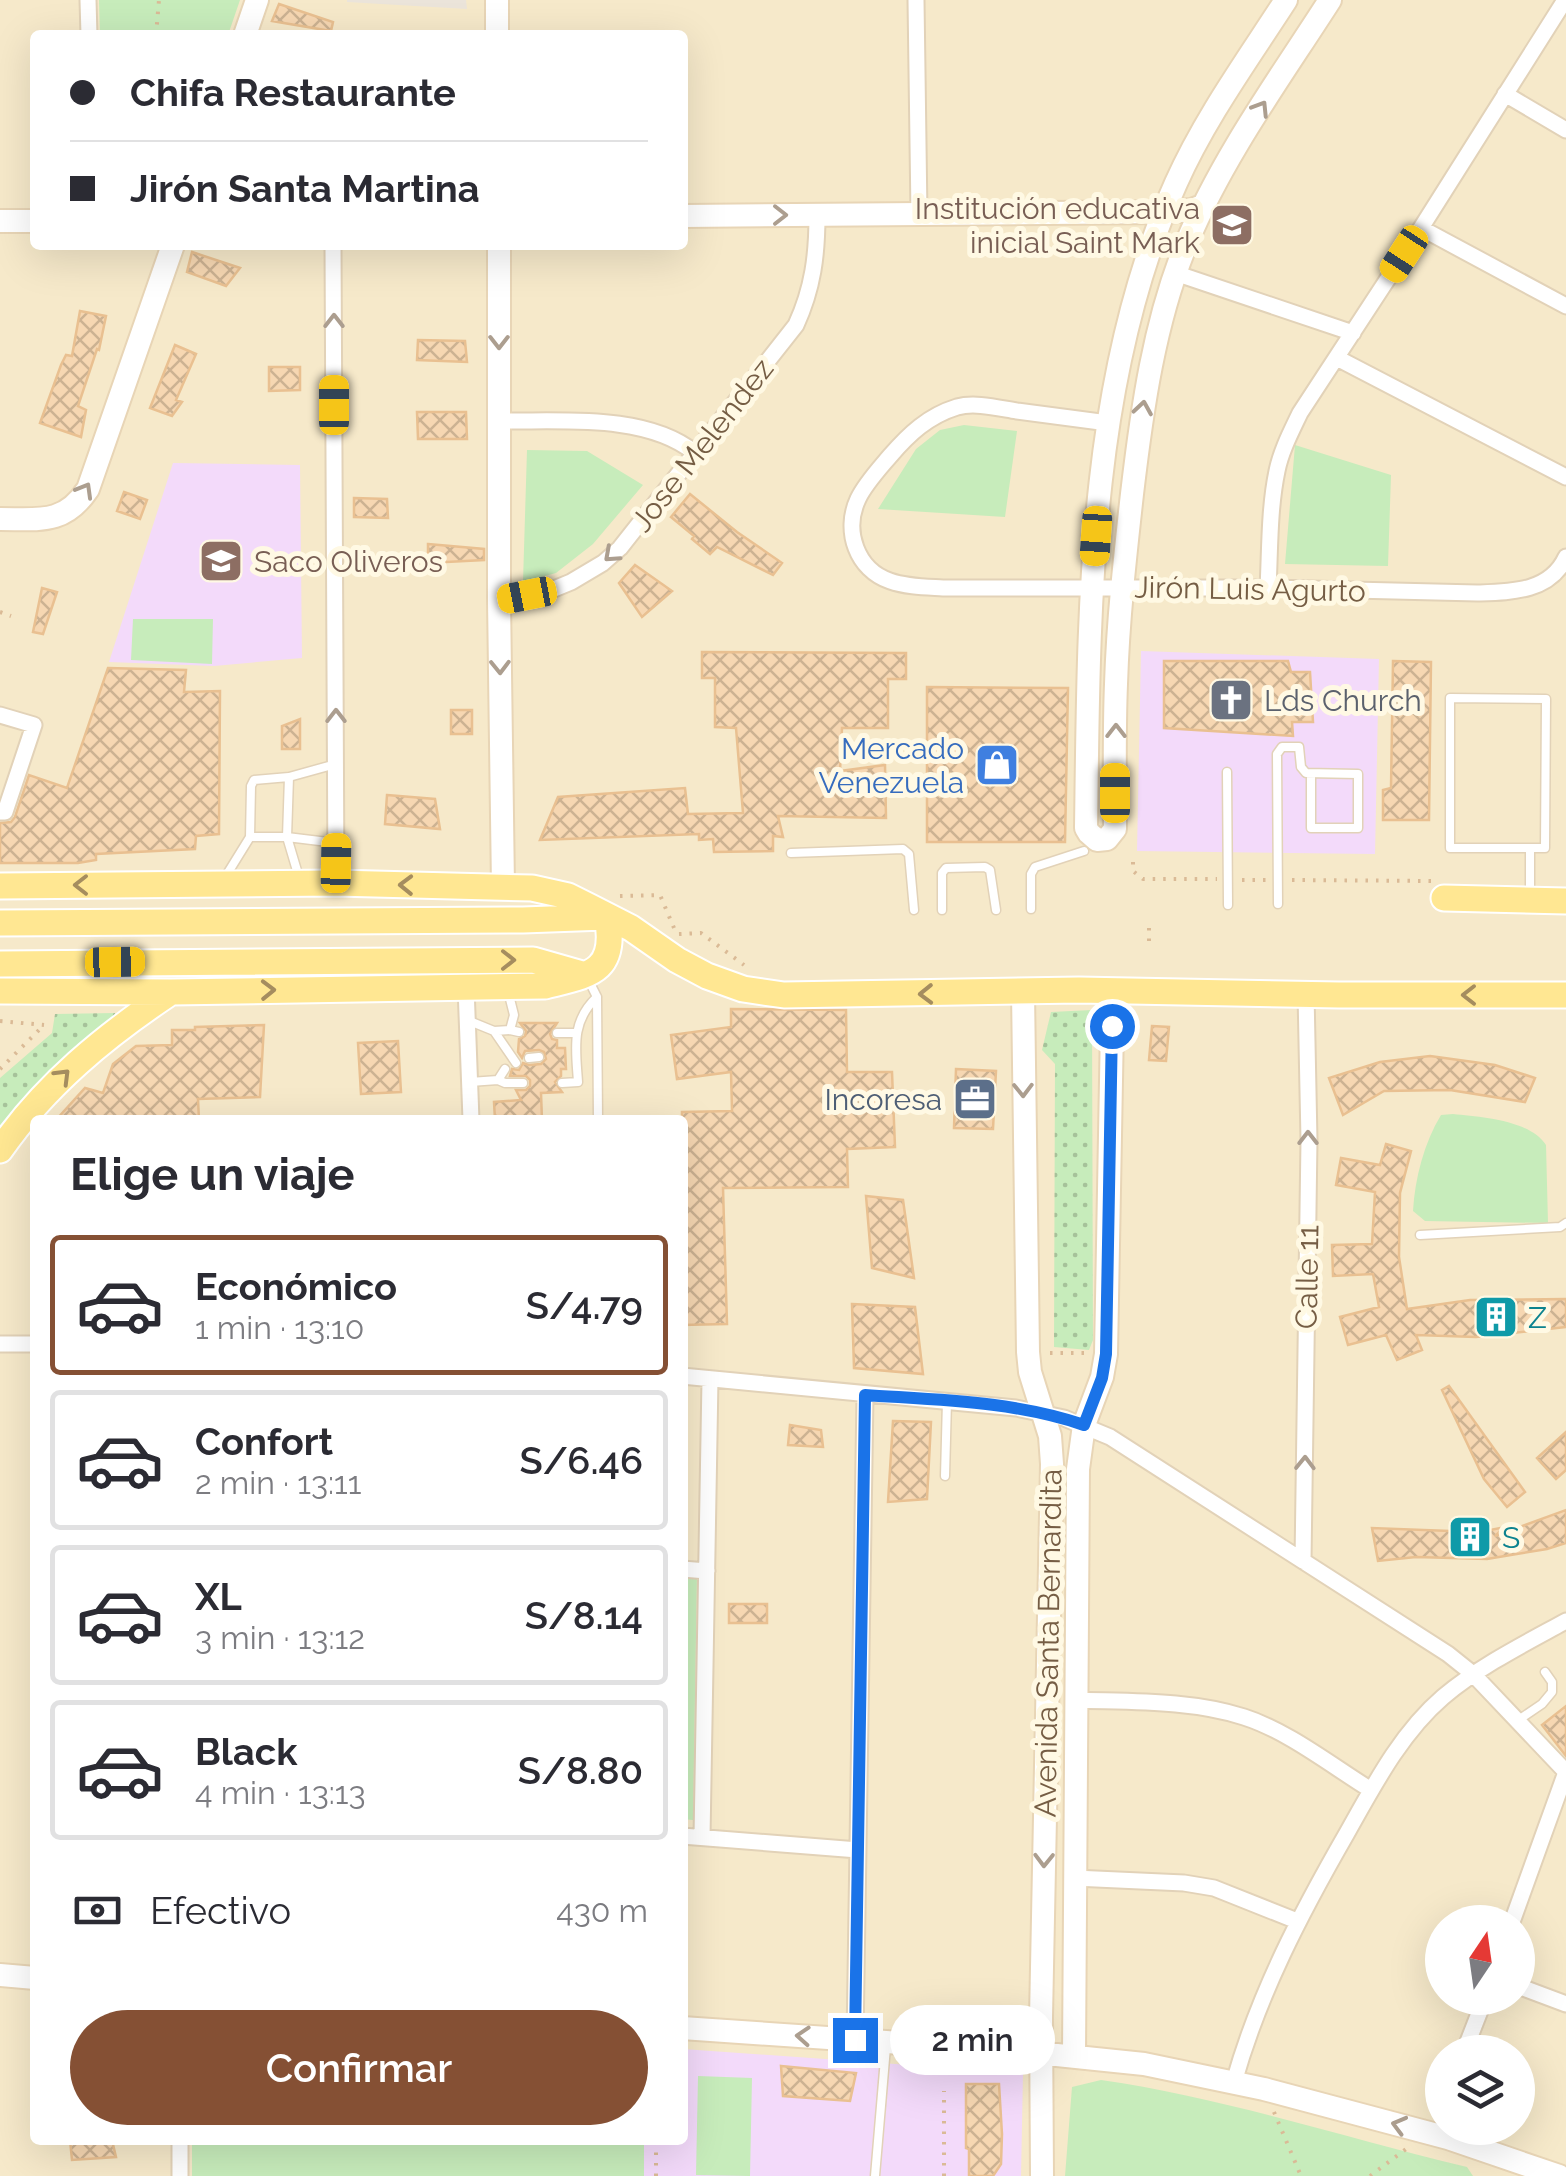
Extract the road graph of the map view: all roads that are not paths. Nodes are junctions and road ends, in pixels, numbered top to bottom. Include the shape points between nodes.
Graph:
1 (88, 0) edge
2 (257, 0) edge
3 (496, 0) edge
4 (916, 0) edge
5 (1286, 0) edge
6 (1330, 0) edge
7 (1566, 0) edge
8 (88, 30) edge
9 (248, 30) edge
10 (497, 30) edge
11 (1505, 94) junction
12 (1566, 130) edge
13 (1205, 205) junction
14 (1164, 212) junction
15 (919, 214) junction
16 (817, 215) junction
17 (688, 216) edge
18 (0, 221) edge
19 (30, 221) edge
20 (1421, 228) junction
21 (171, 250) edge
22 (334, 250) edge
23 (499, 250) edge
24 (1175, 273) junction
25 (1566, 306) edge
26 (1353, 332) junction
27 (1337, 358) junction
28 (499, 421) junction
29 (1108, 423) junction
30 (695, 453) junction
31 (1566, 477) edge
32 (0, 520) edge
33 (1566, 557) edge
34 (1092, 588) junction
35 (1122, 588) junction
36 (1268, 588) junction
37 (499, 600) junction
38 (0, 715) edge
39 (336, 764) junction
40 (1228, 772) dead end
41 (1311, 775) junction
42 (289, 777) junction
43 (0, 812) edge
44 (250, 837) junction
45 (287, 837) junction
46 (336, 842) junction
47 (1530, 848) junction
48 (1084, 851) dead end
49 (790, 853) dead end
50 (336, 883) junction
51 (221, 884) junction
52 (308, 884) junction
53 (0, 886) edge
54 (503, 887) junction
55 (1438, 890) road end
56 (1530, 900) junction
57 (1566, 901) edge
58 (1278, 904) dead end
59 (1228, 905) dead end
60 (606, 906) junction
61 (1031, 909) dead end
62 (914, 910) dead end
63 (942, 910) dead end
64 (996, 910) dead end
65 (0, 924) edge
66 (0, 964) edge
67 (592, 986) junction
68 (466, 987) junction
69 (507, 987) junction
70 (0, 991) edge
71 (171, 992) junction
72 (1023, 992) junction
73 (1306, 993) junction
74 (1566, 995) edge
75 (467, 1020) junction
76 (1112, 1026) dead end
77 (494, 1031) junction
78 (557, 1033) dead end
79 (576, 1033) junction
80 (566, 1056) dead end
81 (577, 1056) junction
82 (539, 1057) dead end
83 (529, 1058) dead end
84 (516, 1064) dead end
85 (505, 1069) dead end
86 (498, 1080) junction
87 (470, 1082) junction
88 (523, 1083) dead end
89 (562, 1083) dead end
90 (471, 1115) edge
91 (598, 1115) edge
92 (0, 1150) edge
93 (1566, 1224) edge
94 (1420, 1235) dead end
95 (0, 1344) edge
96 (30, 1344) edge
97 (688, 1377) edge
98 (710, 1379) junction
99 (865, 1395) junction
100 (947, 1401) junction
101 (1044, 1413) junction
102 (1084, 1425) junction
103 (946, 1476) dead end
104 (1304, 1560) junction
105 (688, 1570) edge
106 (706, 1571) junction
107 (1566, 1621) edge
108 (1545, 1672) dead end
109 (1472, 1674) junction
110 (1076, 1700) junction
111 (1517, 1721) junction
112 (1566, 1772) edge
113 (1371, 1790) junction
114 (688, 1837) edge
115 (702, 1838) junction
116 (858, 1850) junction
117 (1074, 1878) junction
118 (1518, 1905) edge
119 (1298, 1921) junction
120 (0, 1975) edge
121 (30, 1978) edge
122 (1535, 1992) edge
123 (1566, 2004) edge
124 (688, 2028) edge
125 (855, 2040) junction
126 (887, 2042) junction
127 (1041, 2053) junction
128 (1074, 2056) junction
129 (1234, 2082) junction
130 (1425, 2129) edge
131 (180, 2145) edge
132 (1469, 2145) edge
133 (1479, 2149) junction
134 (180, 2176) edge
135 (875, 2176) edge
136 (1042, 2176) edge
137 (1498, 2176) edge
138 (1558, 2176) edge

1 - 8 street
2 - 9 main road
3 - 10 main road
4 - 15 street
5 - 14 main road via 1198,140
13 -> 6 main road
7 - 11 street
11 - 12 street
11 - 20 street
13 - 14 main road
13 - 24 main road
14 - 15 main road
14 - 29 main road via 1128,326
15 - 16 main road
17 -> 16 main road
16 - 30 street, Jose Melendez via 814,270 796,325
18 - 19 main road
20 - 25 street
20 - 26 street
32 -> 21 main road via 55,518 88,489
39 -> 22 street
23 -> 28 main road
24 - 26 street
35 -> 24 main road via 1147,385
26 - 27 street
27 - 31 street
27 - 36 street via 1300,413 1278,468
28 - 30 street via 639,426
28 - 37 main road
29 - 34 main road
29 - 34 street, Jirón Luis Agurto via 960,406 910,434 858,499 853,517 860,558 890,581 944,588
30 -> 37 street, Jose Melendez via 603,563 554,589
33 - 36 street, Jirón Luis Agurto via 1539,586 1508,592
34 - 35 street, Jirón Luis Agurto
34 -> 35 main road via 1086,828 1102,840 1115,828
35 - 36 street, Jirón Luis Agurto
37 -> 54 main road
38 - 43 street via 34,725
39 - 42 lane
39 - 46 street
40 - 59 lane
41 - 41 lane via 1358,774 1358,828 1311,828
41 - 58 lane via 1301,767 1299,747 1282,746
42 - 44 lane via 254,780
42 - 45 lane
44 - 45 lane
44 - 51 lane
45 - 46 lane
45 - 52 lane via 298,874
46 - 50 street
47 - 47 lane via 1450,848 1450,698 1546,698 1545,848
47 - 56 lane
48 - 61 lane via 1035,867
49 - 62 lane via 903,850
50 - 52 main road
54 -> 50 main road
51 - 52 main road
51 -> 53 main road
54 - 60 main road
55 - 56 main road
56 - 57 main road
60 - 65 main road via 523,920
60 - 67 main road via 606,956
72 -> 60 main road via 743,990 677,960
63 - 64 lane via 946,868 985,867
66 -> 67 main road via 533,960
67 - 69 main road
67 - 79 lane
67 - 91 lane
68 - 69 main road
71 -> 68 main road
68 - 75 street
69 - 77 lane via 515,1031
70 - 71 main road
92 -> 71 main road via 80,1059
72 - 73 main road
72 -> 101 main road, Avenida Santa Bernardita via 1028,1352
74 -> 73 main road
104 -> 73 street, Calle 11
75 - 77 lane
75 - 87 street
76 - 102 main road, Avenida Santa Bernardita via 1106,1354
77 - 84 lane
78 - 79 lane
79 - 81 lane
80 - 81 lane
81 - 89 lane via 578,1082
82 - 83 lane
85 - 86 lane
86 - 87 lane
86 - 88 lane
87 - 90 street
93 - 94 lane
95 - 96 street
97 - 98 street
98 - 99 street
98 - 106 street
99 - 100 street
99 - 116 street
100 - 101 street
100 - 103 lane
101 - 102 street
101 -> 127 main road, Avenida Santa Bernardita via 1052,1464
102 - 104 street
102 - 110 main road, Avenida Santa Bernardita
104 - 109 street
105 - 106 street
106 - 115 street
107 - 109 street
108 - 111 lane via 1552,1692
109 - 111 street
109 - 113 street via 1409,1732
110 - 113 street via 1210,1708 1248,1718
110 - 117 main road, Avenida Santa Bernardita
111 - 112 street
112 - 118 street
113 - 119 street
114 - 115 street
115 - 116 street
116 - 125 street
117 - 119 street via 1214,1888
117 - 128 main road, Avenida Santa Bernardita
119 - 129 street via 1252,2022
120 - 121 main road
122 - 123 street
125 -> 124 main road
125 - 126 main road
126 - 127 main road
126 - 135 lane
127 - 128 main road
127 - 136 main road, Avenida Santa Bernardita
128 - 129 main road
130 -> 129 main road
131 - 134 street
132 - 133 main road
133 - 137 main road
133 - 138 main road

